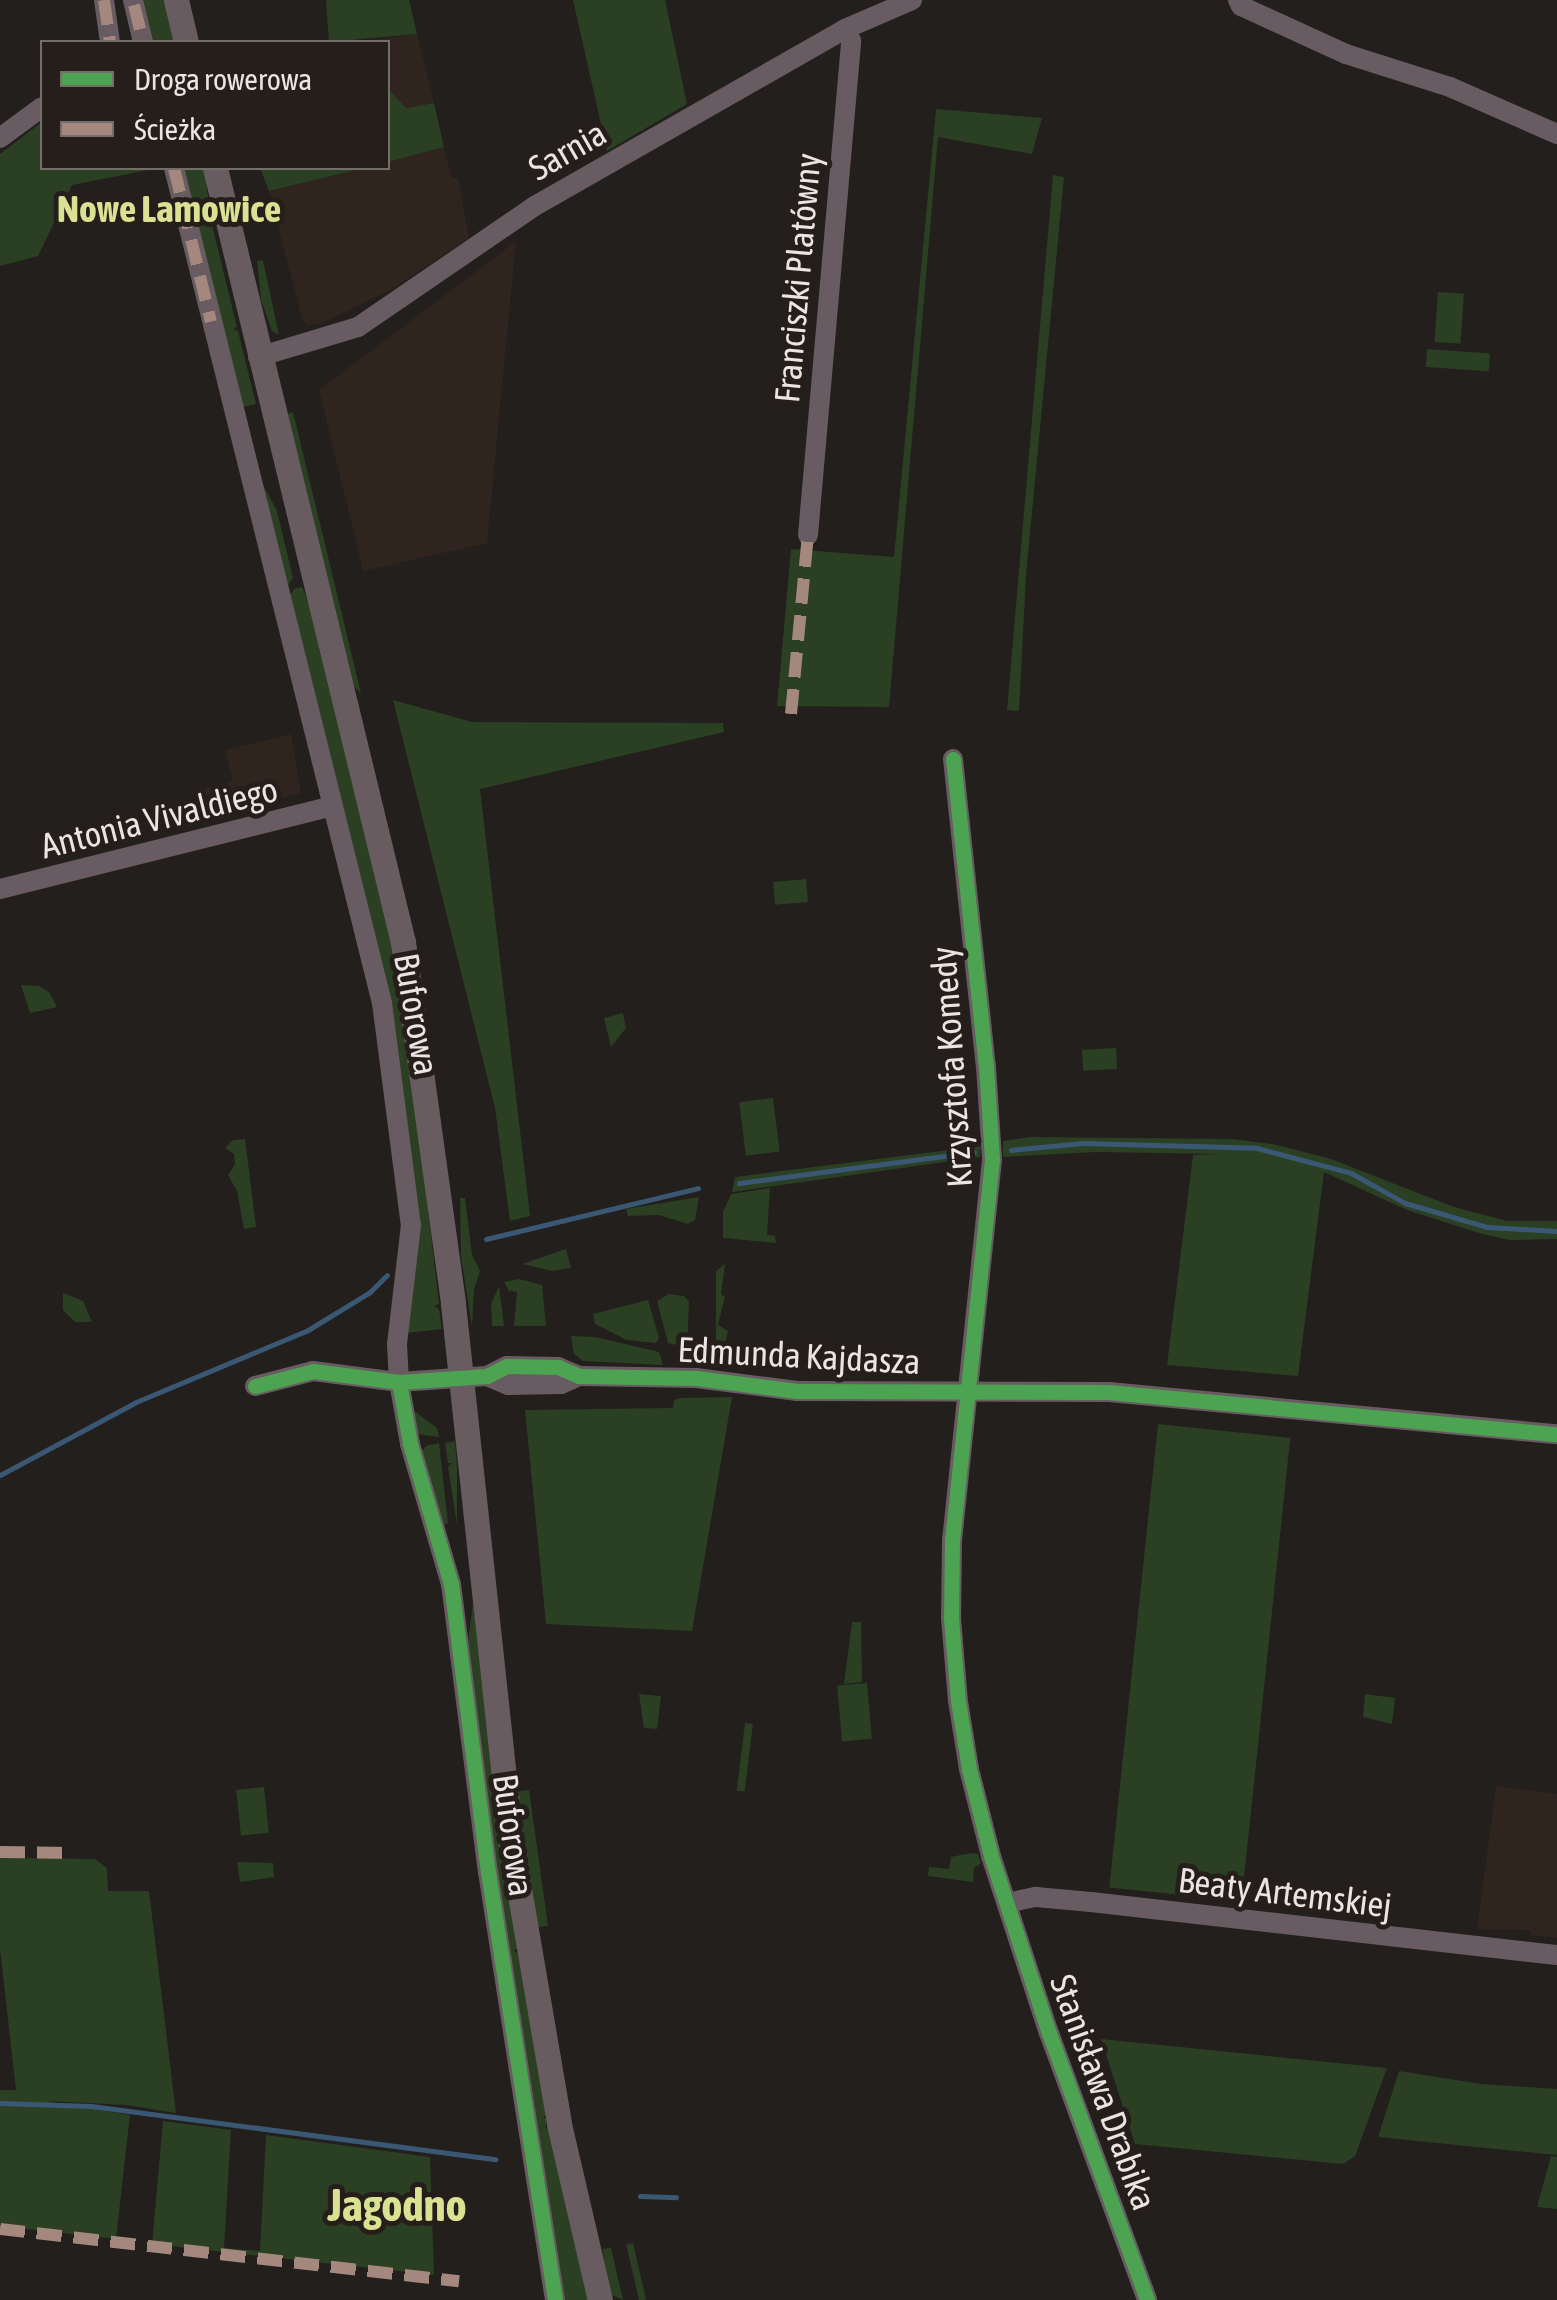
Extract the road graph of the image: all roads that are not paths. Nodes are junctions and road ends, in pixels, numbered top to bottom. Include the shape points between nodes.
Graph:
1 (104, 0) edge
2 (133, 0) edge
3 (176, 0) edge
4 (912, 0) edge
5 (1238, 0) edge
6 (845, 29) junction
7 (110, 40) edge
8 (143, 40) edge
9 (186, 40) edge
10 (40, 108) edge
11 (1557, 134) edge
12 (0, 138) edge
13 (174, 170) edge
14 (215, 170) edge
15 (258, 357) junction
16 (808, 535) dead end
17 (952, 759) dead end
18 (333, 806) junction
19 (0, 889) edge
20 (460, 1377) junction
21 (399, 1382) junction
22 (255, 1386) dead end
23 (966, 1393) junction
24 (1557, 1434) edge
25 (1007, 1904) junction
26 (1557, 1955) edge
27 (555, 2300) edge
28 (600, 2300) edge
29 (1146, 2300) edge

1 - 7 street
2 - 8 street
3 - 9 main road
4 - 6 street, Sarnia
5 - 11 street via 1346,54 1450,87
6 - 15 street, Sarnia via 533,207 358,327
6 - 16 street, Franciszki Platówny via 851,41
10 - 12 street
13 - 18 street, Buforowa
14 - 15 main road, Buforowa
15 - 20 main road, Buforowa via 403,942
17 - 23 street, Krzysztofa Komedy via 992,1160
18 - 19 street, Antonia Vivaldiego
18 - 21 street, Buforowa via 374,963 409,1194
20 - 21 street, Edmunda Kajdasza
20 - 23 street, Edmunda Kajdasza via 487,1376 508,1385 561,1384 579,1376 696,1378 797,1391
20 - 28 main road, Buforowa via 511,1842 559,2124
21 - 22 street, Edmunda Kajdasza via 313,1371
21 - 27 street, Buforowa via 450,1584
23 - 24 street, Edmunda Kajdasza via 1110,1392
23 - 25 street, Krzysztofa Komedy via 952,1540 952,1632 969,1770
25 - 26 street, Beaty Artemskiej via 1036,1896
25 - 29 street, Stanisława Drabika

